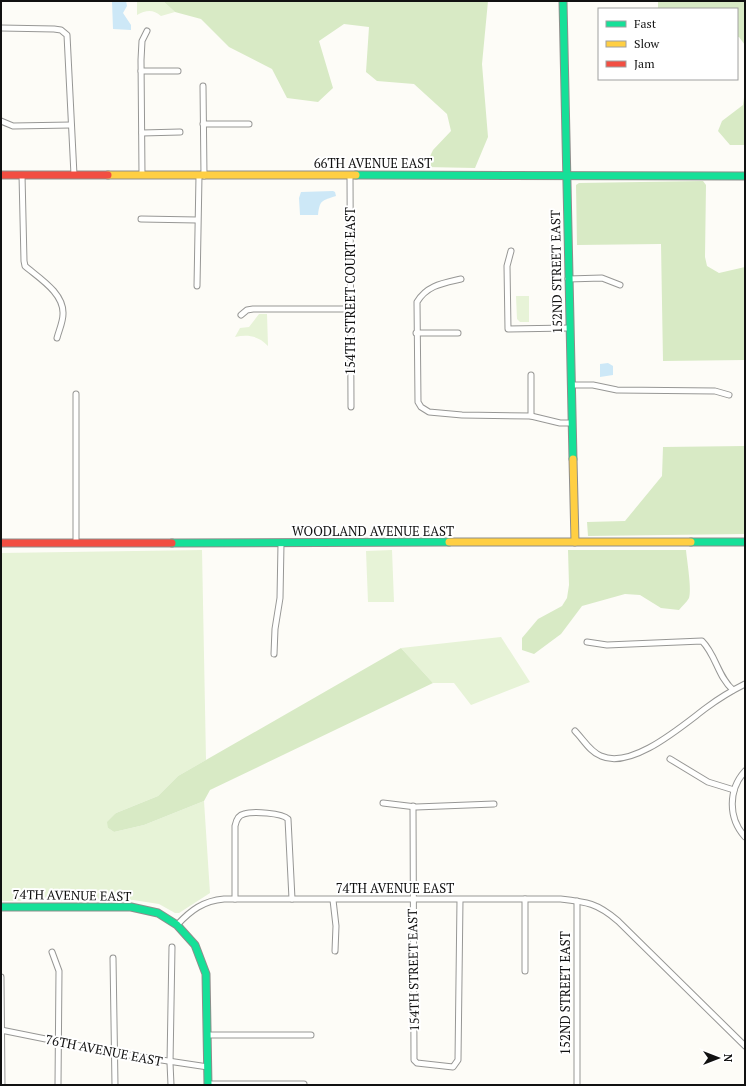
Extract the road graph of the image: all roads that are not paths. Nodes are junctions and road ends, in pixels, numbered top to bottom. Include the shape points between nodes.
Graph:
1 (562, 1) edge
2 (1, 28) edge
3 (146, 31) dead end
4 (142, 71) junction
5 (178, 71) dead end
6 (203, 86) dead end
7 (1, 121) edge
8 (203, 124) junction
9 (249, 124) dead end
10 (71, 125) junction
11 (180, 132) dead end
12 (142, 134) junction
13 (1, 175) edge
14 (22, 175) junction
15 (74, 175) junction
16 (142, 175) junction
17 (350, 175) junction
18 (201, 176) junction
19 (566, 176) junction
20 (745, 176) edge
21 (140, 219) dead end
22 (197, 220) junction
23 (511, 251) dead end
24 (461, 279) dead end
25 (568, 279) junction
26 (620, 285) dead end
27 (197, 286) dead end
28 (350, 309) junction
29 (241, 315) dead end
30 (569, 328) junction
31 (416, 333) junction
32 (458, 333) dead end
33 (57, 338) dead end
34 (531, 375) dead end
35 (571, 385) junction
36 (76, 394) dead end
37 (729, 394) dead end
38 (351, 407) dead end
39 (531, 416) junction
40 (572, 423) junction
41 (575, 542) junction
42 (745, 542) edge
43 (1, 543) edge
44 (76, 543) junction
45 (281, 544) junction
46 (587, 642) dead end
47 (274, 654) dead end
48 (745, 684) edge
49 (732, 689) junction
50 (575, 731) dead end
51 (670, 759) dead end
52 (745, 771) edge
53 (734, 790) junction
54 (382, 803) dead end
55 (494, 804) dead end
56 (413, 806) junction
57 (745, 837) edge
58 (235, 898) junction
59 (292, 899) junction
60 (525, 899) junction
61 (333, 900) junction
62 (412, 900) junction
63 (460, 900) junction
64 (577, 901) junction
65 (1, 906) edge
66 (177, 925) junction
67 (172, 947) dead end
68 (335, 950) dead end
69 (52, 952) dead end
70 (113, 958) dead end
71 (525, 971) dead end
72 (1, 977) edge
73 (2, 1030) edge
74 (208, 1035) junction
75 (311, 1035) dead end
76 (58, 1042) junction
77 (745, 1046) edge
78 (115, 1053) junction
79 (170, 1063) junction
80 (208, 1067) junction
81 (208, 1084) edge
82 (304, 1084) edge
83 (2, 1085) edge
84 (58, 1085) edge
85 (114, 1085) edge
86 (171, 1085) edge
87 (578, 1085) edge

1 - 19 street, 152ND STREET EAST
2 - 10 street via 54,29 65,32 68,42
3 - 4 street via 142,41
4 - 5 street
4 - 12 street
6 - 8 street
7 - 10 street via 13,126
8 - 9 street
8 - 18 street
10 - 15 street
11 - 12 street
12 - 16 street
13 - 14 street, 66TH AVENUE EAST
14 - 15 street, 66TH AVENUE EAST
14 - 33 street via 25,266 52,290 62,304 63,314
15 - 16 street, 66TH AVENUE EAST
16 - 18 street, 66TH AVENUE EAST
17 - 18 street, 66TH AVENUE EAST
17 - 19 street, 66TH AVENUE EAST
17 - 28 street, 154TH STREET COURT EAST
18 - 22 street
19 - 20 street, 66TH AVENUE EAST
19 - 25 street, 152ND STREET EAST
21 - 22 street
22 - 27 street
23 - 30 street via 506,266 508,329
24 - 31 street via 424,291 417,302
25 - 26 street via 602,278
25 - 30 street, 152ND STREET EAST
28 - 29 street via 253,309
28 - 38 street, 154TH STREET COURT EAST
30 - 35 street, 152ND STREET EAST
31 - 32 street
31 - 39 street via 418,402 424,410 462,415
34 - 39 street
35 - 37 street via 593,385 617,390 715,391
35 - 40 street, 152ND STREET EAST
36 - 44 street
39 - 40 street via 560,423
40 - 41 street, 152ND STREET EAST
41 - 42 street, WOODLAND AVENUE EAST
41 - 45 street, WOODLAND AVENUE EAST
43 - 44 street, WOODLAND AVENUE EAST
44 - 45 street, WOODLAND AVENUE EAST
45 - 47 street via 280,598
46 - 49 street via 607,645 702,641 723,679
48 - 49 street
49 - 50 street via 662,742 625,756 602,757
51 - 53 street via 708,782
52 - 53 street
53 - 57 street via 733,819
54 - 56 street
55 - 56 street
56 - 62 street, 154TH STREET EAST
58 - 59 street, 74TH AVENUE EAST
58 - 59 street via 234,834 238,817 244,814 279,814 289,821
58 - 66 street, 74TH AVENUE EAST via 204,903 190,911
59 - 61 street, 74TH AVENUE EAST
60 - 63 street, 74TH AVENUE EAST
60 - 64 street, 74TH AVENUE EAST
60 - 71 street
61 - 62 street, 74TH AVENUE EAST
61 - 68 street
62 - 63 street, 74TH AVENUE EAST
62 - 63 street, 154TH STREET EAST via 414,1062 453,1067 457,1063 460,1043
64 - 77 street, 74TH AVENUE EAST via 604,909
64 - 87 street, 152ND STREET EAST
65 - 66 street, 74TH AVENUE EAST via 131,907 158,913
66 - 74 street via 195,945 204,966 207,983
67 - 79 street
69 - 76 street via 58,971
70 - 78 street
72 - 73 street
73 - 76 street, 76TH AVENUE EAST
73 - 83 street
74 - 75 street
74 - 80 street
76 - 78 street, 76TH AVENUE EAST
76 - 84 street
78 - 79 street, 76TH AVENUE EAST
78 - 85 street
79 - 80 street, 76TH AVENUE EAST
79 - 86 street
80 - 81 street
81 - 82 street

